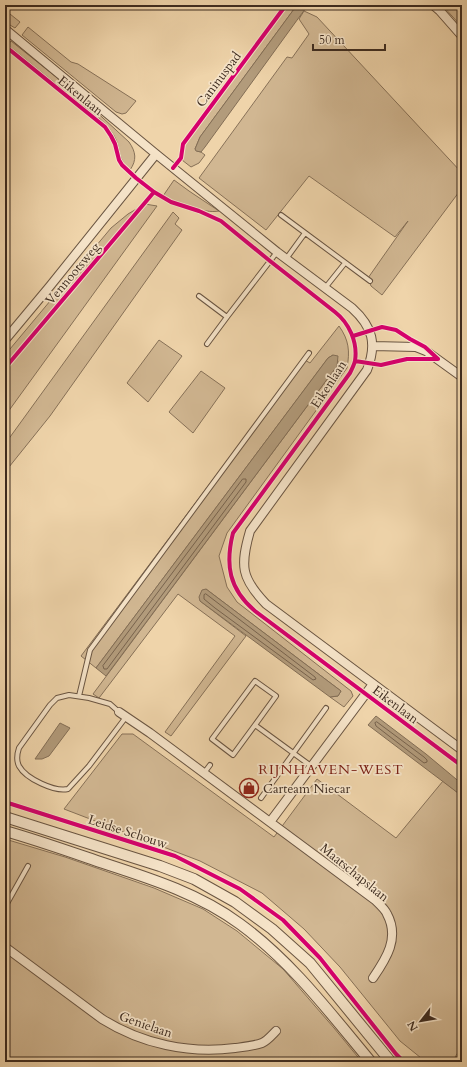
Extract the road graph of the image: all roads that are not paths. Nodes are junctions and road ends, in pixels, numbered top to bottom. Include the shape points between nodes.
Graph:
1 (433, 5) edge
2 (5, 28) edge
3 (462, 36) edge
4 (156, 154) junction
5 (281, 215) dead end
6 (306, 233) junction
7 (277, 252) junction
8 (286, 259) junction
9 (345, 263) junction
10 (370, 281) dead end
11 (325, 289) junction
12 (199, 296) dead end
13 (227, 317) junction
14 (5, 340) edge
15 (207, 344) dead end
16 (373, 346) junction
17 (309, 353) dead end
18 (462, 377) edge
19 (373, 684) junction
20 (79, 696) junction
21 (326, 708) dead end
22 (123, 714) junction
23 (255, 725) junction
24 (223, 747) junction
25 (462, 750) edge
26 (219, 753) dead end
27 (293, 754) junction
28 (210, 765) dead end
29 (311, 766) junction
30 (204, 773) junction
31 (261, 798) dead end
32 (5, 818) edge
33 (270, 822) junction
34 (5, 831) edge
35 (28, 866) dead end
36 (5, 907) edge
37 (5, 946) edge
38 (372, 978) dead end
39 (276, 1032) dead end
40 (371, 1062) edge
41 (391, 1062) edge

1 - 3 street
2 - 4 street, Eikenlaan
4 - 7 street, Eikenlaan
4 - 14 street, Vennootsweg
5 - 6 lane
6 - 8 lane
6 - 9 lane
7 - 8 street, Eikenlaan
7 - 13 lane
8 - 11 street, Eikenlaan
9 - 10 lane
9 - 11 lane
11 - 16 street, Eikenlaan via 363,318
12 - 13 lane
13 - 15 lane
16 - 18 street via 416,347 426,351
16 - 19 street, Eikenlaan via 367,370 250,531 244,549 244,566 247,581 266,604
17 - 20 lane via 90,650
19 - 25 street, Eikenlaan
19 - 29 street
20 - 22 lane via 110,704
20 - 22 lane via 57,698 19,748 19,766 26,774 45,786 68,789 89,766
21 - 27 lane
22 - 30 street, Maatschapslaan
23 - 24 lane via 233,755
23 - 24 lane via 276,696 256,681 212,739
23 - 27 lane
24 - 26 lane
27 - 29 lane
27 - 31 lane
28 - 30 lane
29 - 33 street
30 - 33 street, Maatschapslaan
32 - 41 street, Leidse Schouw via 160,866 194,879 235,902 272,929 310,963
33 - 38 street, Maatschapslaan via 375,900 387,914 392,931 391,946
34 - 40 street via 156,880 210,905 240,924 295,973
35 - 36 lane
37 - 39 street, Genielaan via 102,1019 154,1042 192,1049 222,1049 262,1043

